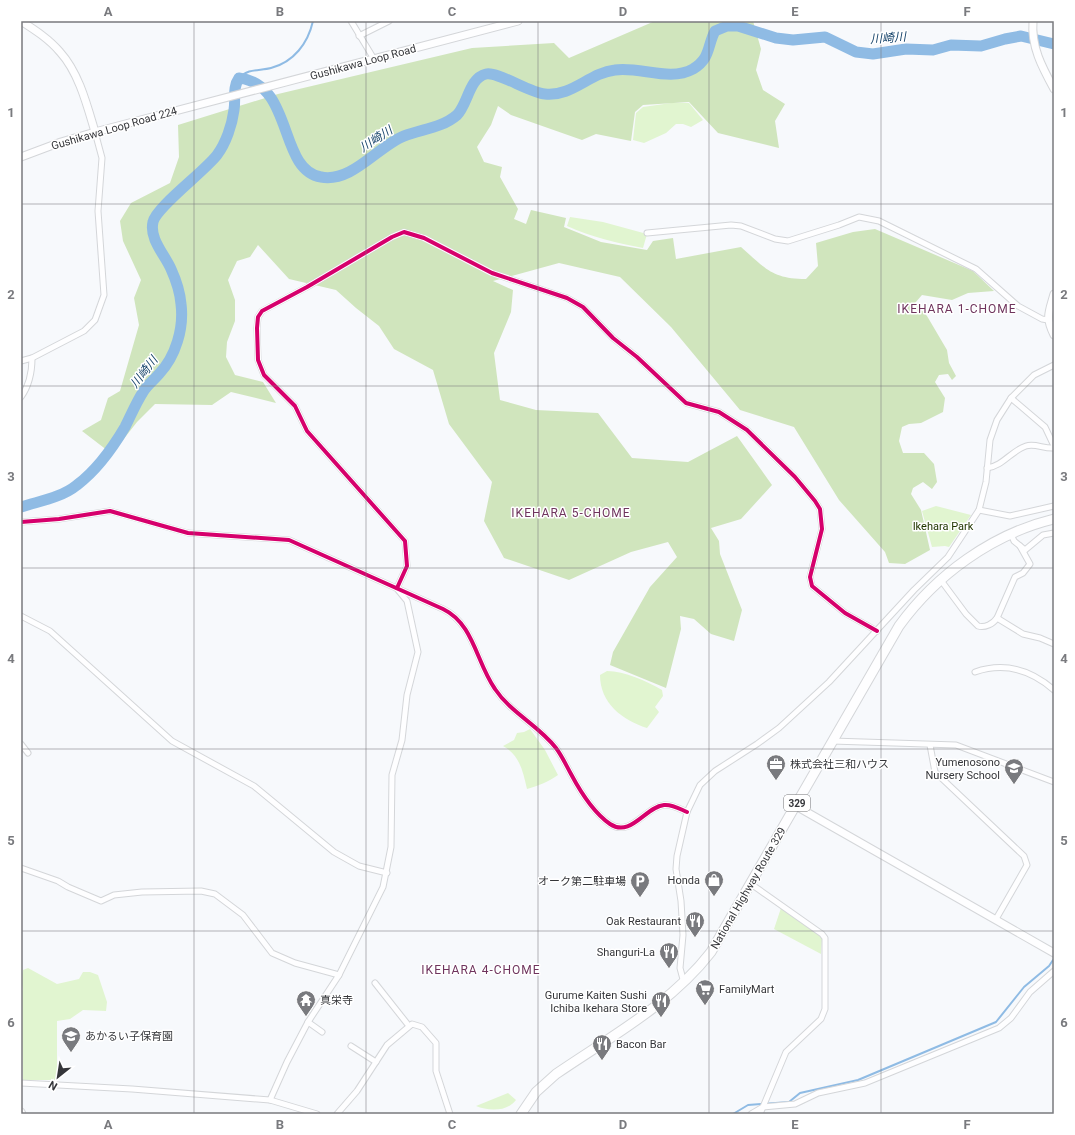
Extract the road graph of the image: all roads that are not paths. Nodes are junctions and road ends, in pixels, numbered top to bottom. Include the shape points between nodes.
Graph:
1 (21, 21) edge
2 (351, 21) edge
3 (389, 21) edge
4 (518, 21) edge
5 (1032, 24) edge
6 (359, 36) junction
7 (374, 59) junction
8 (1054, 89) edge
9 (209, 102) joint
10 (95, 132) junction
11 (21, 157) edge
12 (647, 233) dead end
13 (1054, 294) edge
14 (1048, 320) junction
15 (1054, 335) edge
16 (32, 358) junction
17 (21, 361) edge
18 (1054, 365) edge
19 (21, 397) edge
20 (1011, 398) junction
21 (1054, 447) edge
22 (987, 468) junction
23 (1054, 506) edge
24 (979, 510) junction
25 (1054, 519) edge
26 (21, 522) edge
27 (1054, 533) edge
28 (1011, 534) junction
29 (1020, 546) junction
30 (940, 579) junction
31 (397, 588) junction
32 (914, 590) junction
33 (923, 596) junction
34 (21, 616) edge
35 (997, 618) junction
36 (877, 631) junction
37 (1054, 644) edge
38 (974, 672) dead end
39 (1054, 690) edge
40 (832, 741) junction
41 (21, 744) edge
42 (930, 745) junction
43 (28, 753) dead end
44 (1054, 782) edge
45 (796, 806) junction
46 (687, 812) junction
47 (21, 868) edge
48 (387, 873) junction
49 (751, 884) junction
50 (996, 919) junction
51 (1054, 953) edge
52 (1054, 972) edge
53 (339, 975) junction
54 (375, 983) dead end
55 (684, 983) junction
56 (308, 1022) junction
57 (409, 1026) junction
58 (322, 1032) dead end
59 (351, 1046) dead end
60 (376, 1062) junction
61 (21, 1083) edge
62 (270, 1100) junction
63 (763, 1106) junction
64 (317, 1114) edge
65 (337, 1114) edge
66 (450, 1114) edge
67 (521, 1114) edge
68 (751, 1114) edge
69 (760, 1114) edge

1 - 10 main road via 53,44 66,60 80,88
2 - 6 street
3 - 6 street
4 - 7 main road, Gushikawa Loop Road
5 - 8 main road via 1033,44
6 - 7 street
7 - 9 main road, Gushikawa Loop Road
9 - 10 main road, Gushikawa Loop Road 224
10 - 11 main road, Gushikawa Loop Road 224
10 - 16 street via 102,158 98,211 104,295 95,320 84,331
12 - 14 street via 730,225 788,241 839,226 859,217 879,221 976,269 1018,306
13 - 14 main road
14 - 15 main road
16 - 17 street
16 - 19 street via 32,371
18 - 20 street via 1034,375
20 - 21 street via 1045,427
20 - 22 street via 997,420 990,440
21 - 22 street via 1028,446 994,467
22 - 24 street
23 - 24 street via 1010,516
24 - 32 street via 948,557
25 - 28 highway, National Highway Route 329 / 329
26 - 31 street via 110,511 188,533 289,540
27 - 29 street via 1043,535 1025,550
28 - 29 street
28 - 30 highway, National Highway Route 329 / 329
29 - 35 street via 1030,564 1023,573 1015,577
30 - 33 highway, National Highway Route 329 / 329
30 - 35 street via 978,626 986,626 995,622
31 - 36 street via 407,566 405,540 307,431 295,406 264,375 258,360 257,328 258,317 265,308 404,232 424,238 501,276 583,307 613,338 638,357 686,403 719,412 747,430 809,492 820,509 822,529 810,577 812,586 845,612
31 - 46 street via 443,609 458,619 498,694 556,747 582,793 610,824 617,827 629,826 664,805
31 - 48 street via 407,601 418,652 407,694 402,740 392,775 391,847
32 - 33 street
32 - 36 street
33 - 40 highway, National Highway Route 329 / 329 via 899,626
34 - 48 street via 50,631 172,741 254,786 334,852 359,866
35 - 37 street via 1023,634
36 - 46 street via 829,682 779,728 704,781
38 - 39 street via 999,666 1016,668 1046,683
40 - 42 street
40 - 45 highway, National Highway Route 329 / 329
41 - 43 street
42 - 44 street via 956,745 968,748
42 - 50 street via 934,772 1024,856 1027,865
45 - 49 highway, National Highway Route 329 / 329
45 - 50 main road
46 - 55 street via 676,868 682,921 680,968
47 - 53 street via 58,881 101,901 114,896 142,892 201,891 215,894 243,915 272,953 295,963
48 - 53 street via 383,887
49 - 55 highway, National Highway Route 329 / 329 via 717,943
49 - 63 street via 825,938 825,1009 821,1019 786,1052
50 - 51 main road
52 - 63 street via 1030,992 1011,1018 999,1028 865,1083 818,1093 795,1104
53 - 56 street
54 - 57 street
55 - 67 highway, National Highway Route 329 / 329 via 556,1074 536,1092
56 - 58 street
56 - 62 street via 286,1062
57 - 60 street via 392,1039
57 - 66 street via 418,1024 436,1044 436,1071
59 - 60 street
60 - 65 street via 357,1091
61 - 62 street
62 - 64 street
63 - 68 street
63 - 69 street

